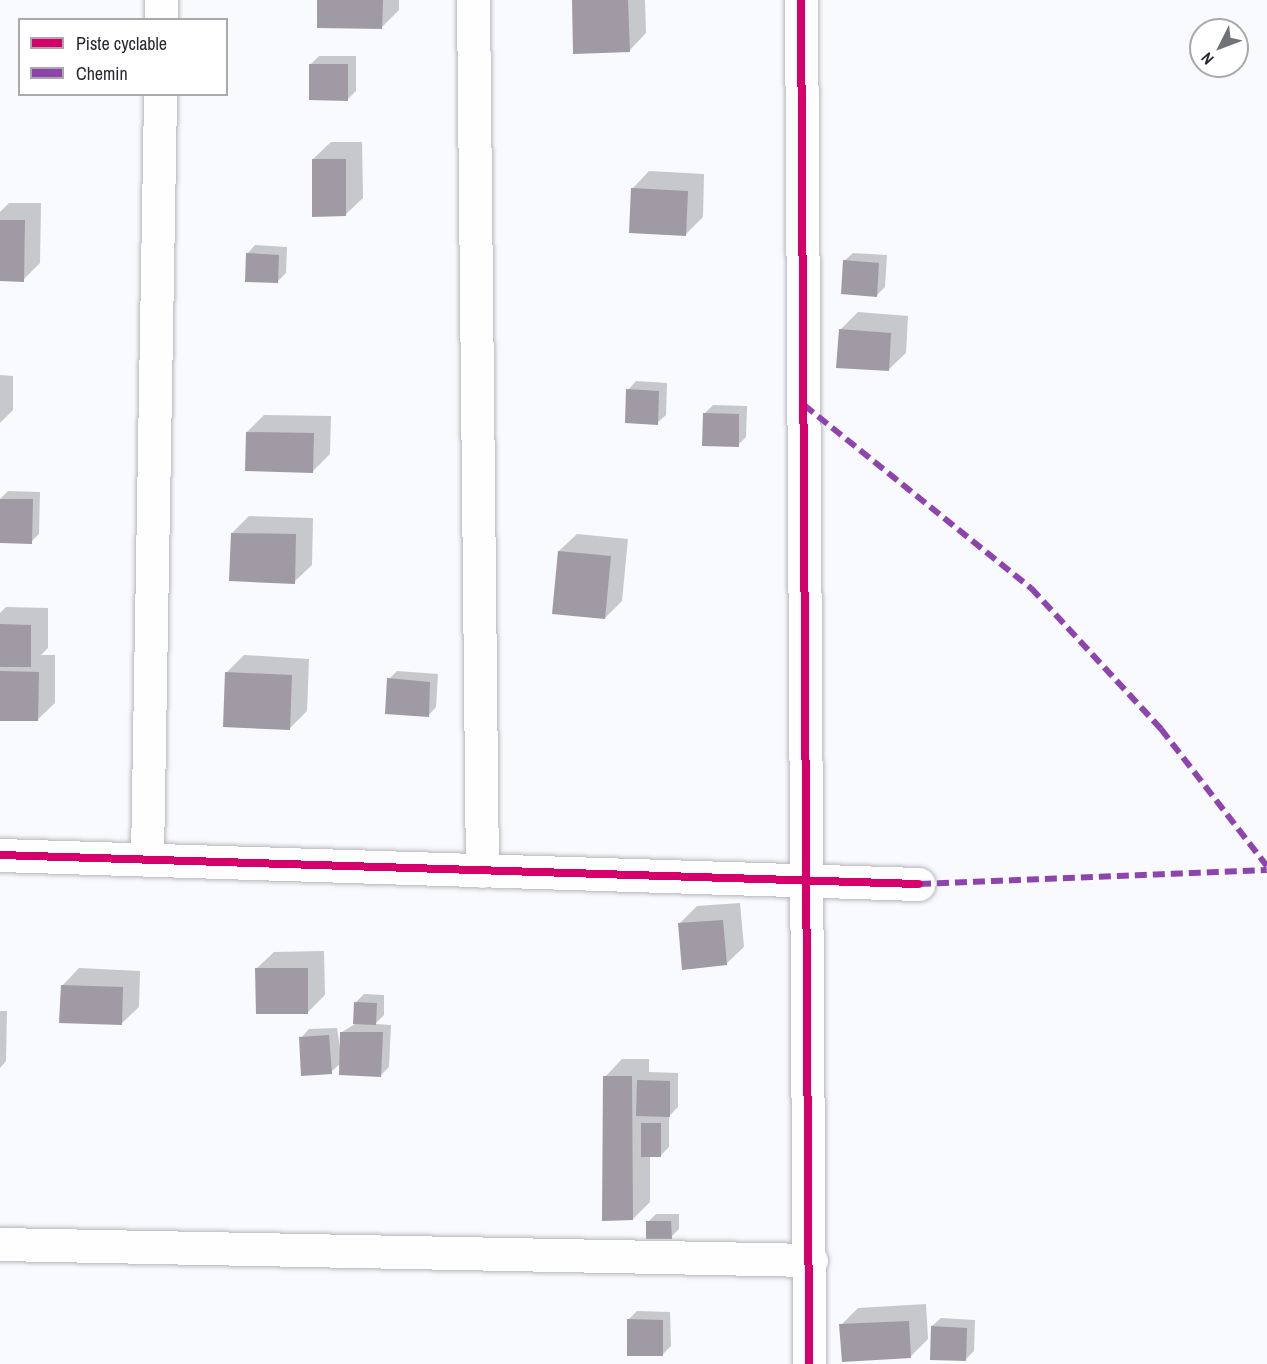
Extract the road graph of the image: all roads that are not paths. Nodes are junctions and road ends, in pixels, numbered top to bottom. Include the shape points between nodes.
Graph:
1 (161, 0) edge
2 (473, 0) edge
3 (801, 0) edge
4 (161, 18) edge
5 (159, 96) edge
6 (0, 855) edge
7 (147, 857) junction
8 (482, 871) junction
9 (808, 880) junction
10 (919, 884) dead end
11 (0, 1244) edge
12 (811, 1260) junction
13 (809, 1364) edge

1 - 4 street
2 - 8 street
3 - 9 street
5 - 7 street
6 - 7 street
7 - 8 street
8 - 9 street
9 - 10 street
9 - 12 street
11 - 12 street
12 - 13 street

